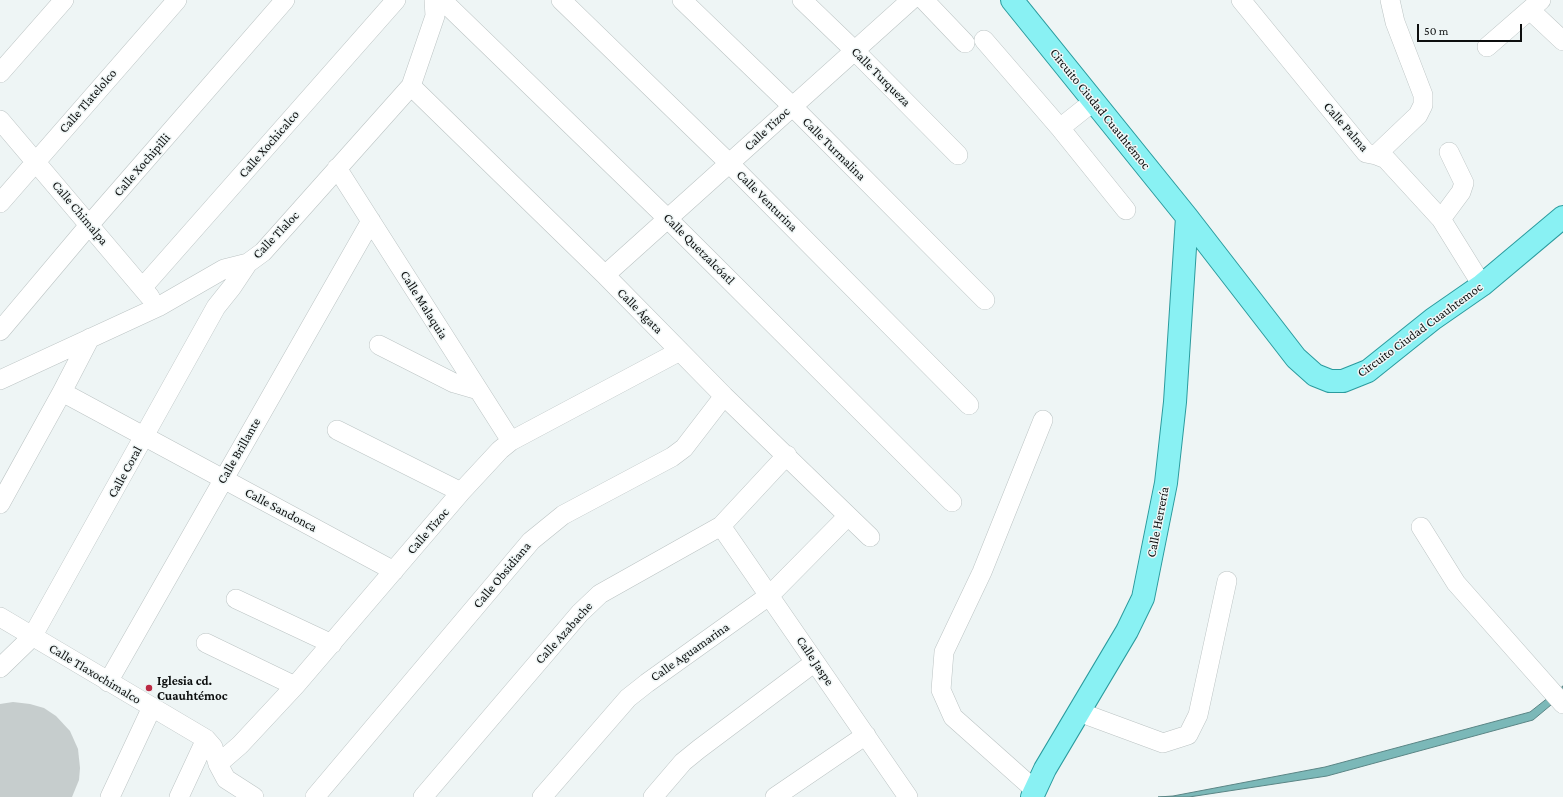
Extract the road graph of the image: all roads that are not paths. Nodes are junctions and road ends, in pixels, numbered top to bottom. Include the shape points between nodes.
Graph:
1 (64, 0) edge
2 (177, 0) edge
3 (285, 0) edge
4 (396, 0) edge
5 (434, 0) edge
6 (442, 0) edge
7 (561, 0) edge
8 (682, 0) edge
9 (802, 0) edge
10 (912, 0) edge
11 (924, 0) edge
12 (1012, 0) edge
13 (1241, 0) edge
14 (1390, 0) edge
15 (1535, 5) edge
16 (984, 40) dead end
17 (1563, 41) edge
18 (965, 43) dead end
19 (1487, 47) dead end
20 (854, 50) junction
21 (0, 73) edge
22 (411, 86) junction
23 (1094, 101) junction
24 (792, 106) junction
25 (0, 120) edge
26 (1060, 128) junction
27 (1449, 152) dead end
28 (958, 155) dead end
29 (1376, 155) junction
30 (36, 161) junction
31 (730, 164) junction
32 (337, 168) junction
33 (0, 202) edge
34 (1126, 210) dead end
35 (1563, 217) edge
36 (1187, 218) junction
37 (668, 219) junction
38 (1441, 219) junction
39 (371, 220) junction
40 (90, 224) junction
41 (248, 263) junction
42 (604, 275) junction
43 (197, 284) junction
44 (1482, 286) junction
45 (143, 287) junction
46 (985, 300) dead end
47 (158, 307) junction
48 (216, 307) junction
49 (0, 331) edge
50 (90, 338) junction
51 (379, 345) dead end
52 (680, 351) junction
53 (0, 380) edge
54 (478, 390) junction
55 (62, 392) junction
56 (724, 396) junction
57 (969, 405) dead end
58 (1043, 420) dead end
59 (337, 430) dead end
60 (145, 436) junction
61 (511, 441) junction
62 (787, 455) junction
63 (223, 480) junction
64 (461, 492) junction
65 (952, 502) dead end
66 (0, 504) edge
67 (848, 516) junction
68 (721, 526) junction
69 (1420, 527) dead end
70 (870, 537) dead end
71 (394, 571) junction
72 (1227, 581) dead end
73 (770, 595) junction
74 (236, 599) dead end
75 (0, 618) edge
76 (32, 636) junction
77 (206, 643) dead end
78 (332, 644) junction
79 (815, 662) junction
80 (0, 668) edge
81 (108, 682) junction
82 (296, 686) junction
83 (1563, 704) edge
84 (152, 707) junction
85 (1079, 712) junction
86 (866, 735) junction
87 (206, 739) junction
88 (218, 764) junction
89 (1033, 793) edge
90 (110, 797) edge
91 (179, 797) edge
92 (254, 797) edge
93 (315, 797) edge
94 (422, 797) edge
95 (542, 797) edge
96 (652, 797) edge
97 (775, 797) edge
98 (908, 797) edge

1 - 21 street
2 - 30 street, Calle Tlatelolco
3 - 40 street, Calle Xochipilli
4 - 45 street, Calle Xochicalco
5 - 22 street, Calle Tlaloc via 435,16
6 - 37 street, Calle Quetzalcóatl
7 - 31 street, Calle Venturina
8 - 24 street, Calle Turmalina
9 - 20 street, Calle Turqueza
10 - 20 street, Calle Tizoc
11 - 18 street
12 - 23 main road, Circuito Ciudad Cuauhtémoc
13 - 29 street, Calle Palma via 1366,153
14 - 29 street via 1395,22 1423,95 1423,105 1418,115
15 - 17 street
15 - 19 street
16 - 26 street
20 - 24 street, Calle Tizoc
20 - 28 street, Calle Turqueza
22 - 32 street, Calle Tlaloc
22 - 42 street, Calle Ágata
23 - 26 street
23 - 36 main road, Circuito Ciudad Cuauhtémoc
24 - 31 street, Calle Tizoc
24 - 46 street, Calle Turmalina
25 - 30 street, Calle Chimalpa
26 - 34 street
27 - 38 street via 1464,183 1461,192
29 - 38 street, Calle Palma via 1386,159
30 - 33 street, Calle Tlatelolco
30 - 40 street, Calle Chimalpa
31 - 37 street, Calle Tizoc
31 - 57 street, Calle Venturina
32 - 39 street, Calle Malaquia
32 - 41 street, Calle Tlaloc via 263,252
35 - 44 main road, Circuito Ciudad Cuauhtemoc
36 - 44 main road, Circuito Ciudad Cuauhtemoc via 1296,358 1315,375 1330,381 1343,381 1368,371 1433,319
36 - 85 main road, Calle Herrería via 1175,402 1166,483 1143,598 1127,631
37 - 42 street, Calle Tizoc
37 - 65 street, Calle Quetzalcóatl
38 - 44 street, Calle Palma
39 - 54 street, Calle Malaquia
39 - 63 street, Calle Brillante
40 - 45 street, Calle Chimalpa
40 - 49 street, Calle Xochipilli
41 - 43 street, Calle Tlaloc via 224,269
41 - 48 street, Calle Coral
42 - 52 street, Calle Ágata
43 - 47 street, Calle Tlaloc
43 - 48 street
45 - 47 street, Calle Chimalpa
47 - 50 street, Calle Tlaloc
48 - 60 street, Calle Coral
50 - 53 street, Calle Tlaloc
50 - 55 street
51 - 54 street via 454,383
52 - 56 street, Calle Ágata
52 - 61 street, Calle Tizoc
54 - 61 street, Calle Malaquia
55 - 60 street, Calle Sandonca
55 - 66 street
56 - 62 street, Calle Ágata
56 - 93 street, Calle Obsidiana via 678,453 563,515 531,541
58 - 89 street via 982,572 944,652 941,690 953,716
59 - 64 street
60 - 63 street, Calle Sandonca
60 - 76 street, Calle Coral
61 - 64 street, Calle Tizoc
62 - 67 street, Calle Ágata
62 - 68 street, Calle Azabache
63 - 71 street, Calle Sandonca
63 - 81 street, Calle Brillante
64 - 71 street, Calle Tizoc
67 - 70 street, Calle Ágata
67 - 73 street, Calle Aguamarina
68 - 73 street, Calle Jaspe
68 - 94 street, Calle Azabache via 600,594 580,613
69 - 83 street via 1456,583
71 - 78 street, Calle Tizoc
72 - 85 street via 1198,715 1188,735 1163,743
73 - 79 street, Calle Jaspe
73 - 95 street, Calle Aguamarina via 628,698
74 - 78 street
75 - 76 street, Calle Tlaxochimalco
76 - 80 street, Calle Coral
76 - 81 street, Calle Tlaxochimalco
77 - 82 street
78 - 82 street, Calle Tizoc
79 - 86 street, Calle Jaspe
79 - 96 street via 683,762
81 - 84 street, Calle Tlaxochimalco
82 - 88 street, Calle Tizoc via 240,745
84 - 87 street, Calle Tlaxochimalco
84 - 90 street
85 - 89 main road, Calle Herrería
86 - 97 street
86 - 98 street, Calle Jaspe
87 - 88 street, Calle Tlaxochimalco via 213,747
87 - 91 street
88 - 92 street, Calle Tlaxochimalco via 226,779

